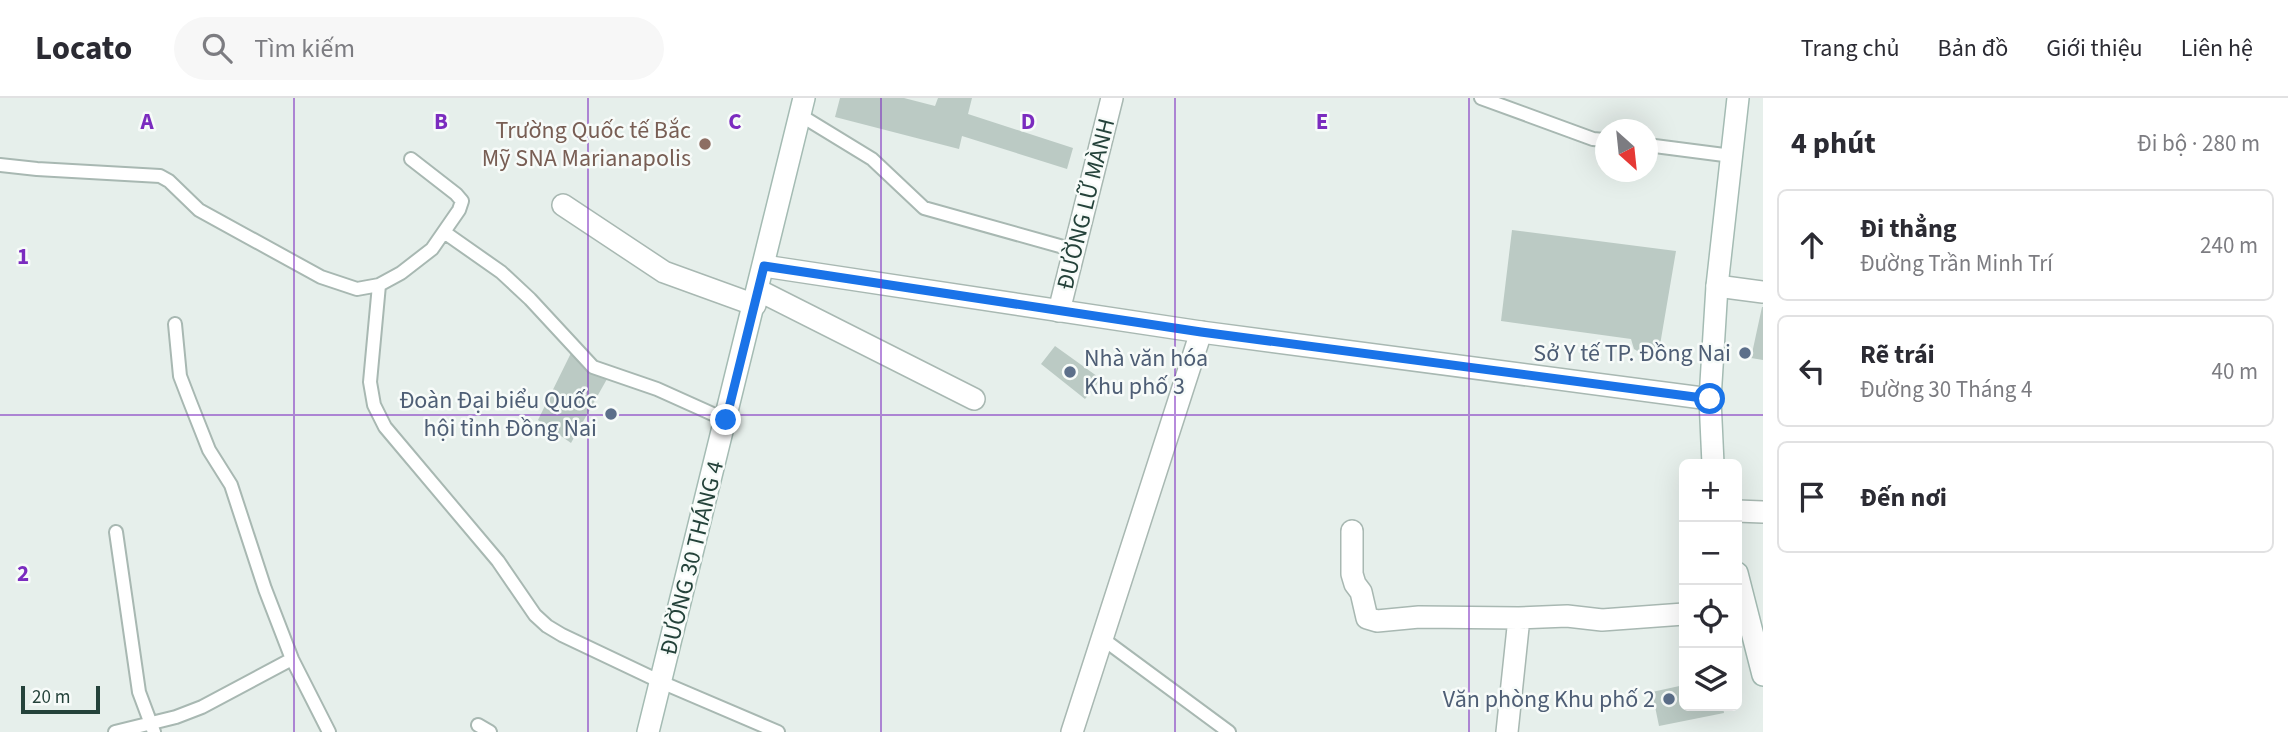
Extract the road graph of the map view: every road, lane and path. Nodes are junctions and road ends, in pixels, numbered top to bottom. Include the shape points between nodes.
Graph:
1 (1112, 98) edge
2 (1480, 98) edge
3 (1738, 98) edge
4 (802, 107) edge
5 (1595, 139) edge
6 (1658, 146) edge
7 (1732, 156) junction
8 (411, 159) dead end
9 (0, 166) edge
10 (563, 205) dead end
11 (444, 232) junction
12 (1074, 250) junction
13 (764, 266) junction
14 (379, 285) junction
15 (1717, 286) junction
16 (1763, 292) edge
17 (757, 297) junction
18 (1059, 311) junction
19 (175, 324) dead end
20 (1201, 332) junction
21 (974, 399) dead end
22 (1710, 399) junction
23 (726, 420) junction
24 (1713, 459) edge
25 (1742, 511) edge
26 (1763, 512) edge
27 (1352, 531) dead end
28 (116, 532) dead end
29 (1742, 610) edge
30 (1679, 614) edge
31 (1519, 618) junction
32 (1103, 639) junction
33 (292, 659) junction
34 (1763, 675) edge
35 (661, 682) junction
36 (478, 725) dead end
37 (152, 728) edge
38 (115, 732) edge
39 (329, 732) edge
40 (490, 732) edge
41 (648, 732) edge
42 (778, 732) edge
43 (1072, 732) edge
44 (1229, 732) edge
45 (1507, 732) edge

1 - 12 street, ĐƯỜNG LỮ MÀNH
2 - 5 lane
3 - 7 street
4 - 12 lane via 872,159 924,208
4 - 13 street, ĐƯỜNG 30 THÁNG 4
6 - 7 lane
7 - 15 street
8 - 11 lane via 462,201
9 - 14 lane via 160,176 198,210 321,277 357,289
10 - 17 street via 664,272
11 - 14 lane via 432,249
11 - 23 lane via 501,272 593,366
12 - 18 street, ĐƯỜNG LỮ MÀNH
13 - 17 street, ĐƯỜNG 30 THÁNG 4
13 - 18 street
14 - 35 lane via 370,382 384,427 498,561 535,615 562,635
15 - 16 street
15 - 22 street
17 - 21 street
17 - 23 street, ĐƯỜNG 30 THÁNG 4
18 - 20 street
19 - 33 lane via 180,376 209,450 236,498
20 - 22 street
20 - 32 street
22 - 24 street
23 - 35 street, ĐƯỜNG 30 THÁNG 4
25 - 26 street
27 - 31 street via 1352,574 1367,618
28 - 37 lane via 139,692
29 - 34 street
30 - 31 street via 1602,620
31 - 45 street
32 - 43 street
32 - 44 lane
33 - 37 lane via 202,708
33 - 39 lane
35 - 41 street, ĐƯỜNG 30 THÁNG 4
35 - 42 lane
36 - 40 lane
37 - 38 lane

